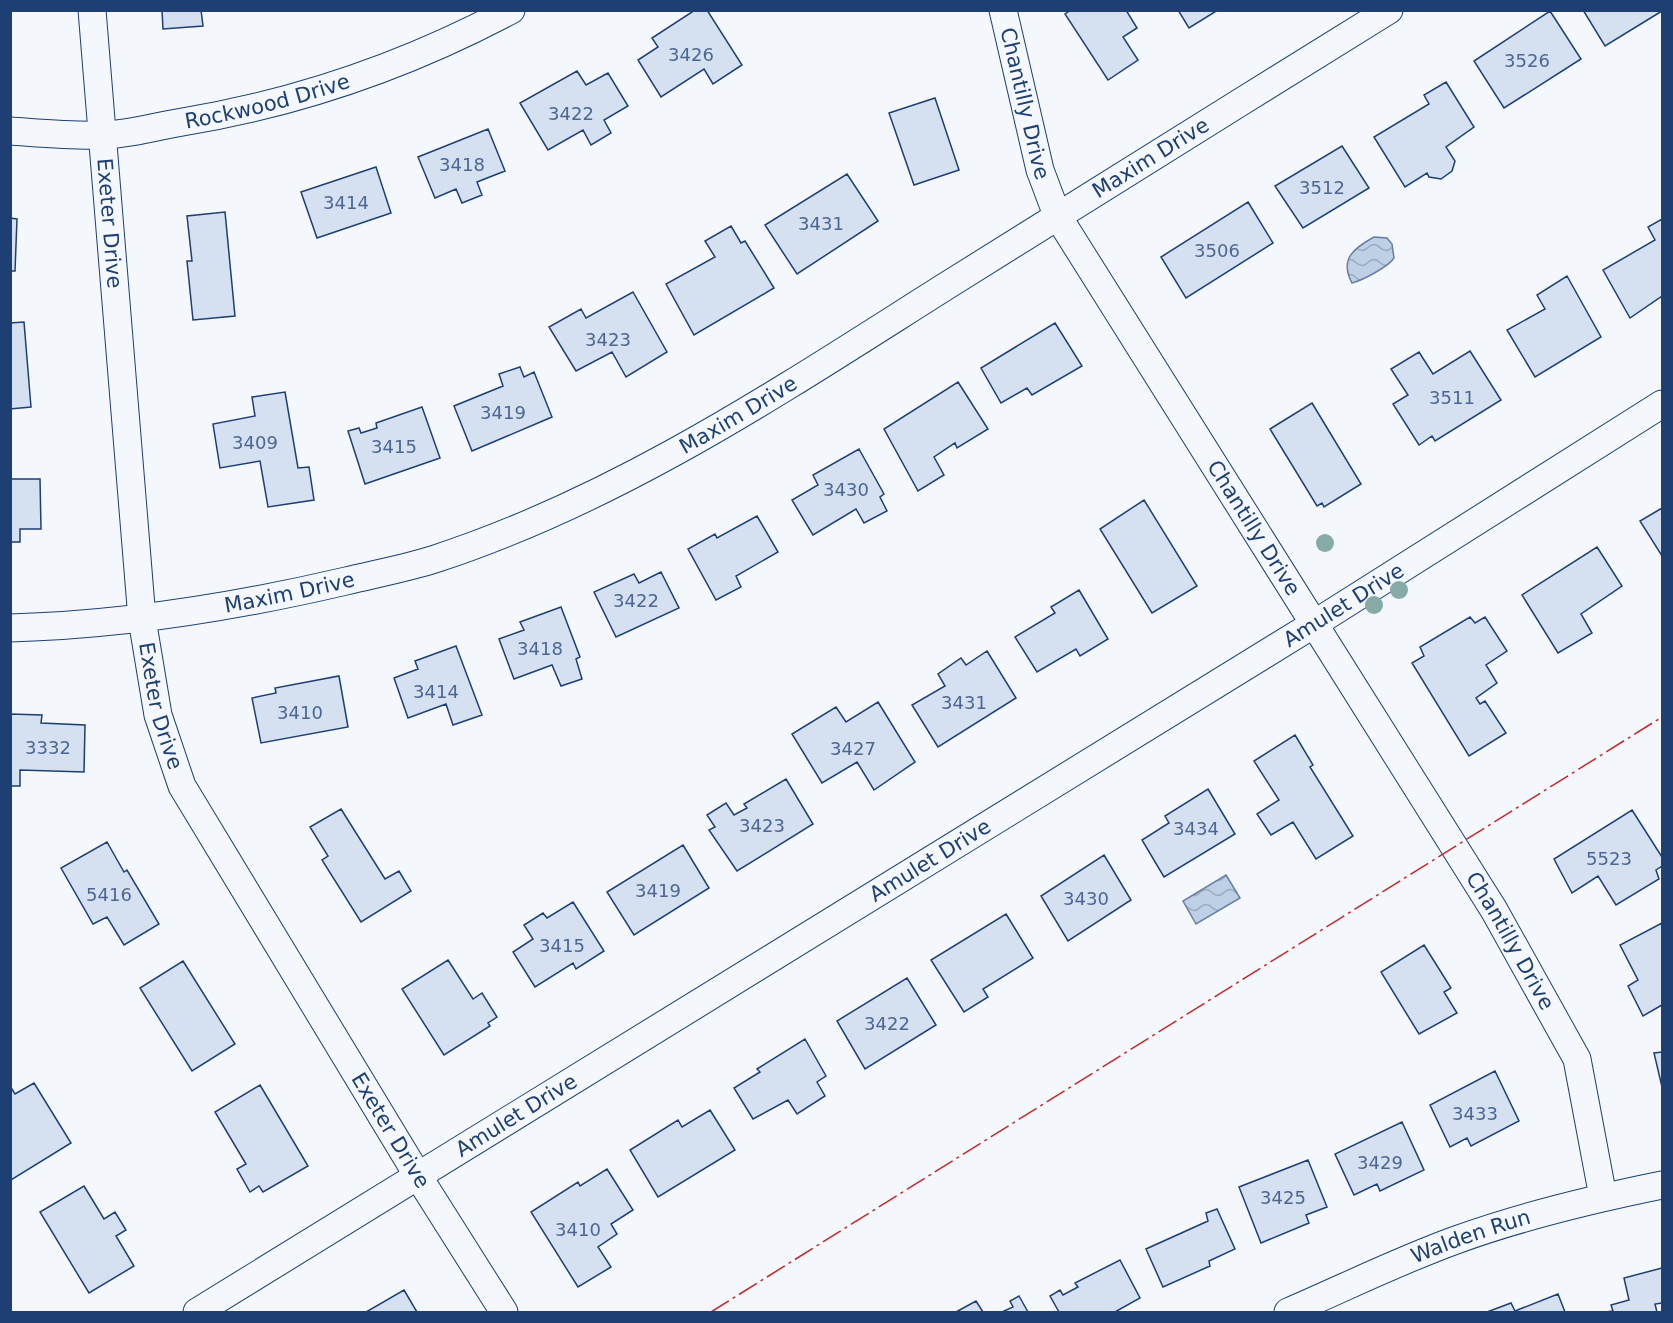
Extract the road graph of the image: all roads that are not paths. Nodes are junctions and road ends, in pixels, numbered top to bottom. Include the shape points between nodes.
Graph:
1 (92, 10) edge
2 (511, 10) edge
3 (1003, 10) edge
4 (1389, 10) edge
5 (10, 131) edge
6 (103, 135) junction
7 (1058, 215) junction
8 (1662, 404) edge
9 (142, 620) junction
10 (1314, 624) junction
11 (10, 628) edge
12 (418, 1176) junction
13 (1662, 1185) edge
14 (1603, 1197) junction
15 (196, 1312) edge
16 (504, 1312) edge
17 (1288, 1312) edge

1 - 6 street, Exeter Drive
2 - 6 street, Rockwood Drive via 427,51 305,96 230,114
3 - 7 street, Chantilly Drive via 1040,170
4 - 7 street, Maxim Drive
5 - 6 street, Rockwood Drive
6 - 9 street, Exeter Drive
7 - 9 street, Maxim Drive via 658,463 501,535 432,560 310,589
7 - 10 street, Chantilly Drive
8 - 10 street, Amulet Drive
9 - 11 street, Maxim Drive
9 - 12 street, Exeter Drive via 158,715 182,786
10 - 12 street, Amulet Drive
10 - 14 street, Chantilly Drive via 1494,910 1577,1059
12 - 15 street, Amulet Drive
12 - 16 street, Exeter Drive
13 - 14 street, Walden Run
14 - 17 street, Walden Run via 1457,1239

